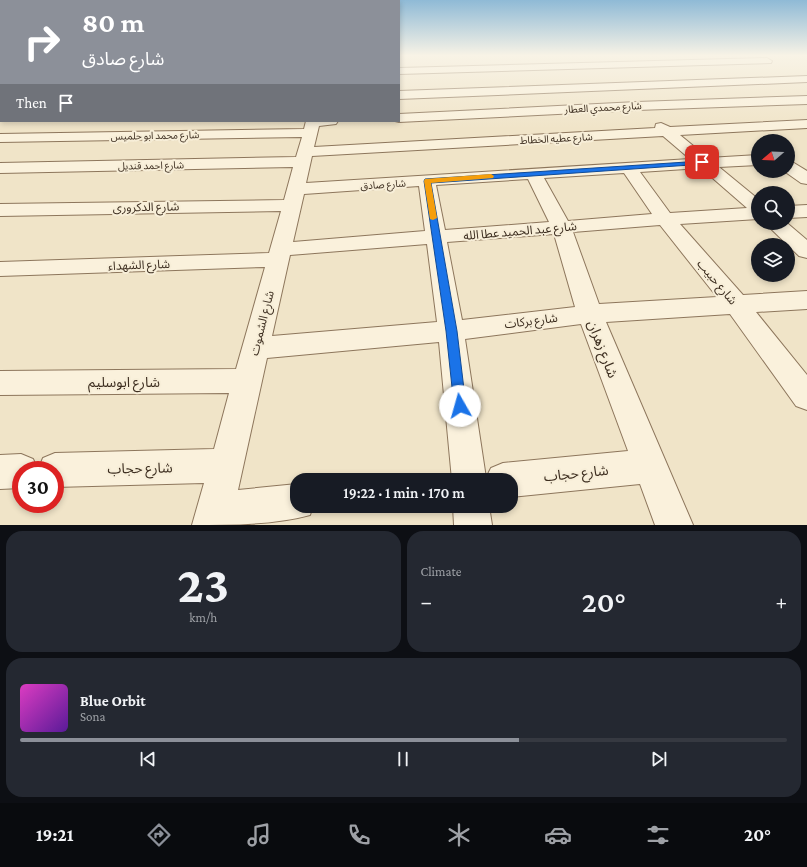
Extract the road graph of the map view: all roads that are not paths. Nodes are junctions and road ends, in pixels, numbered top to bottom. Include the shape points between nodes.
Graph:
1 (606, 80) edge
2 (665, 80) edge
3 (748, 80) edge
4 (728, 81) junction
5 (669, 83) junction
6 (612, 86) junction
7 (400, 95) edge
8 (807, 100) edge
9 (765, 101) junction
10 (699, 104) junction
11 (637, 106) junction
12 (400, 118) edge
13 (807, 124) edge
14 (734, 128) junction
15 (667, 132) junction
16 (312, 135) edge
17 (0, 138) edge
18 (28, 138) junction
19 (559, 138) junction
20 (751, 140) edge
21 (0, 157) edge
22 (751, 160) edge
23 (577, 161) junction
24 (702, 162) junction
25 (795, 165) edge
26 (628, 167) junction
27 (0, 168) edge
28 (532, 173) junction
29 (807, 179) edge
30 (427, 181) junction
31 (294, 197) junction
32 (751, 202) edge
33 (0, 210) edge
34 (807, 211) edge
35 (795, 212) edge
36 (751, 213) edge
37 (665, 219) junction
38 (562, 228) junction
39 (783, 230) edge
40 (436, 238) junction
41 (807, 251) edge
42 (280, 255) junction
43 (0, 270) edge
44 (807, 300) edge
45 (736, 304) junction
46 (590, 314) junction
47 (451, 331) junction
48 (255, 348) junction
49 (247, 381) junction
50 (0, 383) edge
51 (807, 397) edge
52 (225, 466) junction
53 (650, 466) junction
54 (64, 470) edge
55 (12, 471) edge
56 (0, 472) edge
57 (468, 473) edge
58 (518, 479) edge
59 (290, 503) edge
60 (472, 513) edge
61 (213, 518) edge
62 (473, 525) edge
63 (674, 525) edge

1 - 6 street
2 - 5 street
3 - 4 street
4 - 5 street
4 - 9 street
5 - 6 street
5 - 10 street
6 - 7 street
6 - 11 street
8 - 9 street, شارع محمدي العطار
9 - 10 street, شارع محمدي العطار
9 - 13 street
10 - 11 street, شارع محمدي العطار
10 - 14 street
11 - 12 street, شارع محمدي العطار
11 - 15 street
13 - 14 street, شارع عطيه الخطاط
14 - 15 street, شارع عطيه الخطاط
14 - 20 street
15 - 19 street, شارع عطيه الخطاط
15 - 24 street
16 - 18 street, شارع محمد ابو حلميس
16 - 19 street, شارع عطيه الخطاط
16 - 27 street, شارع احمد قنديل
16 - 31 street, شارع الشموت
17 - 18 street, شارع محمد ابو حلميس
18 - 21 street
19 - 23 street
22 - 24 street, شارع صادق
23 - 26 street, شارع صادق
23 - 28 street, شارع صادق
24 - 26 street, شارع صادق
24 - 32 street
25 - 29 street
26 - 37 street, شارع حبيب
28 - 30 street, شارع صادق
28 - 38 street, شارع زهران
30 - 31 street, شارع صادق
30 - 40 street
31 - 33 street, شارع الدكرورى
31 - 42 street, شارع الشموت
34 - 35 street
36 - 37 street, شارع عبد الحميد عطا الله
37 - 38 street, شارع عبد الحميد عطا الله
37 - 45 street, شارع حبيب
38 - 40 street, شارع عبد الحميد عطا الله
38 - 46 street, شارع زهران
39 - 41 street
40 - 42 street, شارع عبد الحميد عطا الله
40 - 47 street
42 - 43 street, شارع الشهداء
42 - 48 street, شارع الشموت
44 - 45 street, شارع بركات
45 - 46 street, شارع بركات
45 - 51 street, شارع حبيب
46 - 47 street, شارع بركات
46 - 53 street, شارع زهران
47 - 48 street, شارع بركات
47 - 57 street
48 - 49 street, شارع الشموت
49 - 50 street, شارع ابوسليم
49 - 52 street, شارع الشموت
52 - 54 street, شارع حجاب
52 - 61 street, شارع الشموت
53 - 58 street, شارع حجاب
53 - 63 street, شارع زهران
55 - 56 street
59 - 61 street
60 - 62 street

